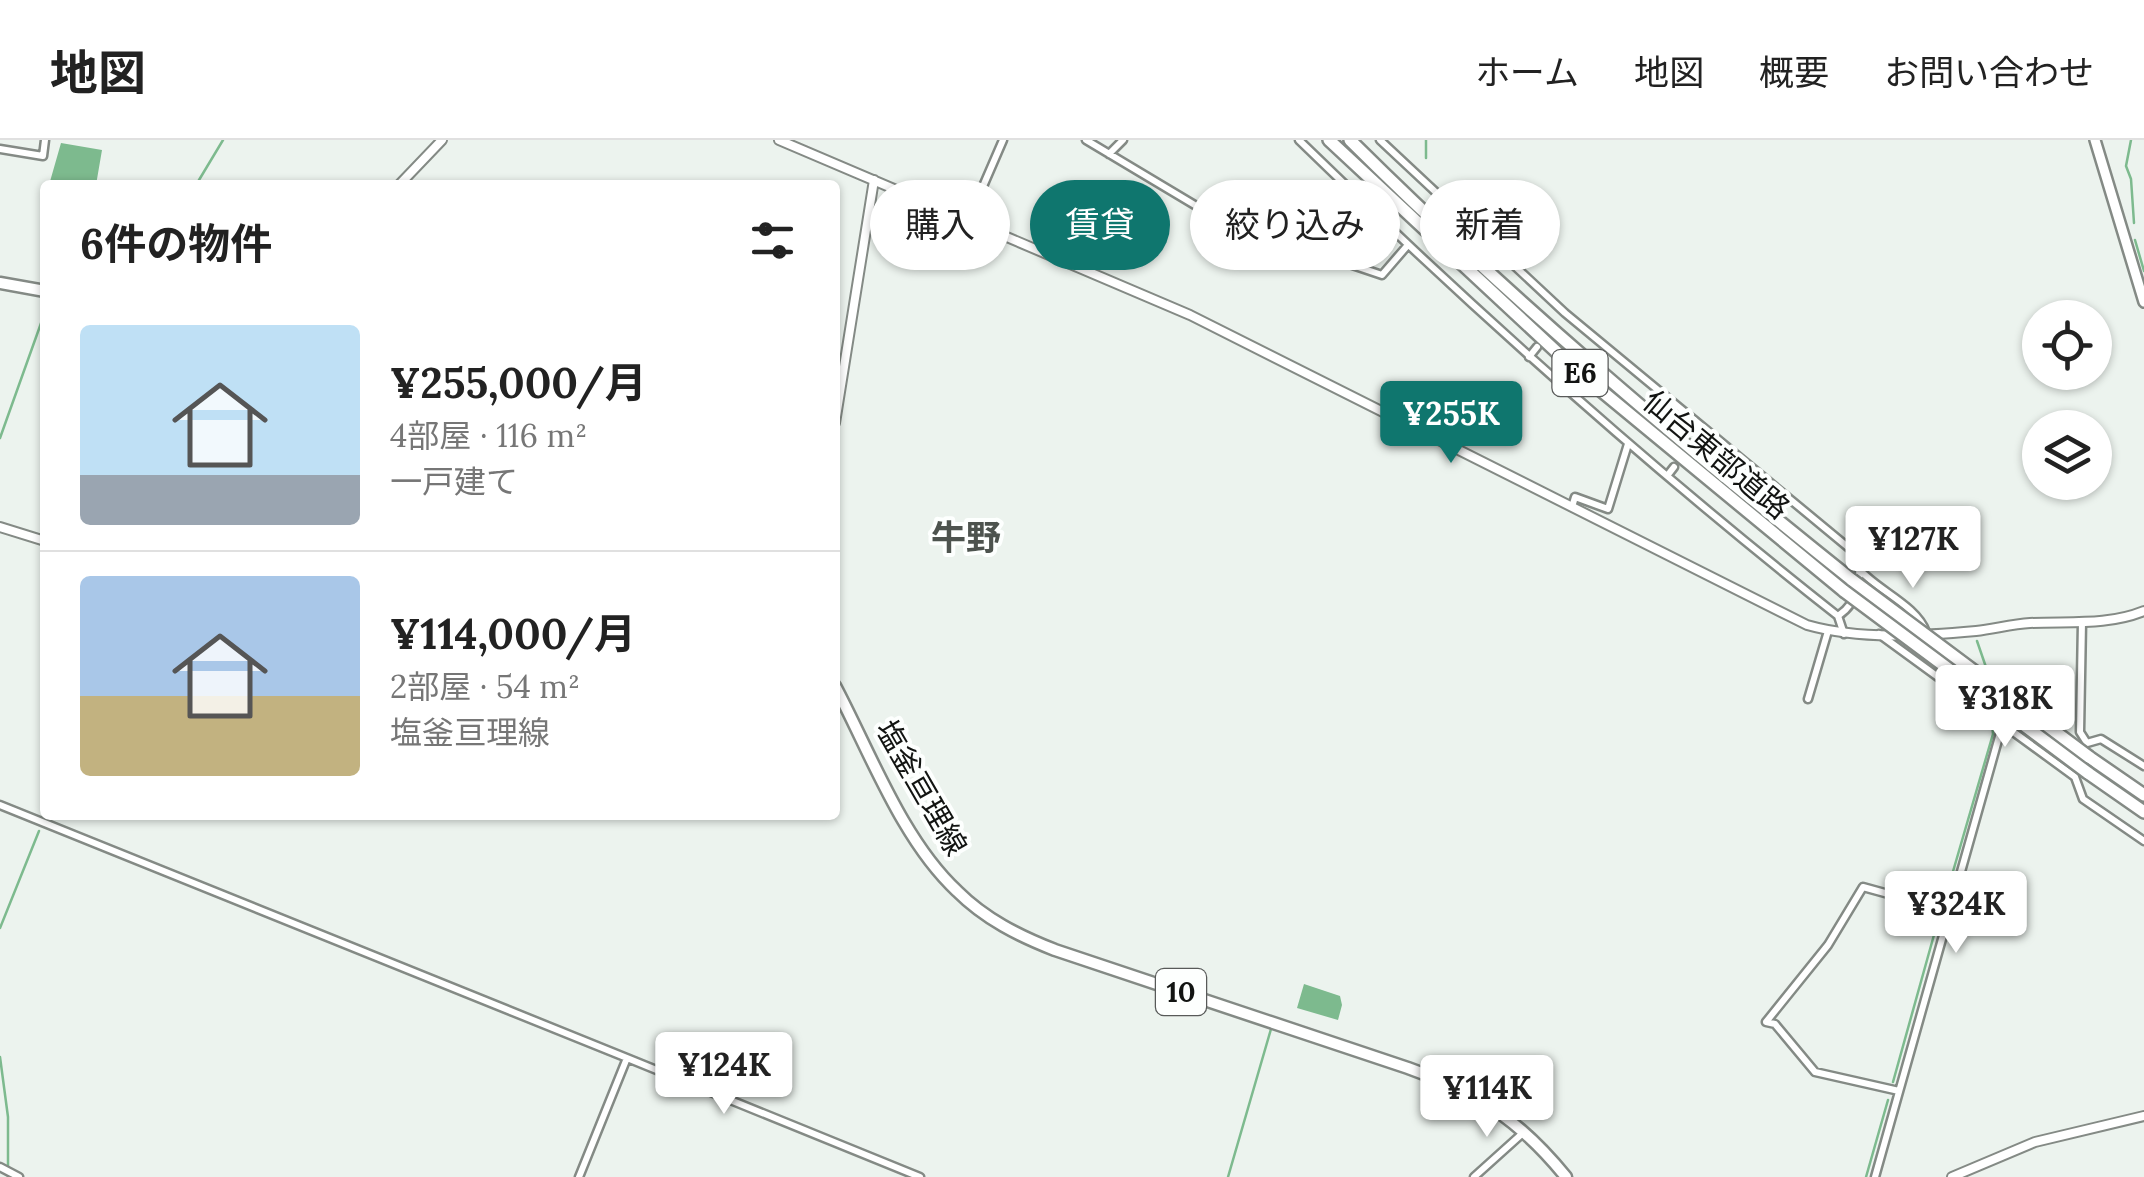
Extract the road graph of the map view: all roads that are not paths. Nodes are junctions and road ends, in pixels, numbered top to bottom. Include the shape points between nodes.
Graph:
1 (46, 140) edge
2 (442, 140) edge
3 (778, 140) edge
4 (1003, 140) edge
5 (1086, 140) edge
6 (1122, 140) edge
7 (1299, 140) edge
8 (1330, 140) edge
9 (1350, 140) edge
10 (1380, 140) edge
11 (2095, 140) edge
12 (0, 149) edge
13 (1109, 154) junction
14 (404, 180) edge
15 (874, 180) edge
16 (986, 180) edge
17 (870, 205) edge
18 (1010, 239) edge
19 (1408, 246) junction
20 (0, 283) edge
21 (40, 290) edge
22 (2144, 302) edge
23 (1565, 314) junction
24 (1558, 322) dead end
25 (1537, 347) dead end
26 (1529, 357) junction
27 (840, 392) edge
28 (1706, 432) junction
29 (1700, 439) dead end
30 (1628, 444) junction
31 (1674, 467) dead end
32 (1666, 476) junction
33 (1572, 507) junction
34 (0, 526) edge
35 (40, 539) edge
36 (1856, 575) junction
37 (2144, 611) edge
38 (1838, 616) junction
39 (2082, 622) junction
40 (1828, 630) junction
41 (1926, 633) junction
42 (1844, 634) junction
43 (1878, 634) junction
44 (840, 696) edge
45 (1808, 699) dead end
46 (2002, 726) junction
47 (2088, 750) junction
48 (2144, 766) edge
49 (2082, 775) junction
50 (2144, 795) edge
51 (0, 804) edge
52 (2144, 812) edge
53 (2144, 841) edge
54 (1950, 911) junction
55 (627, 1058) junction
56 (1899, 1092) junction
57 (2144, 1116) edge
58 (1525, 1131) junction
59 (2, 1168) edge
60 (16, 1176) edge
61 (579, 1177) edge
62 (920, 1177) edge
63 (1474, 1177) edge
64 (1566, 1177) edge
65 (1875, 1177) edge
66 (1952, 1177) edge

1 - 12 street via 42,156
2 - 14 street
3 - 15 street
4 - 16 street
5 - 13 street
6 - 13 street
7 - 19 street
8 - 49 highway, 仙台東部道路 / E6, bridge via 1575,369 1844,591
9 - 36 highway, 仙台東部道路 / E6 via 1698,456
10 - 23 street
11 - 22 main road
13 - 19 street via 1198,207 1382,275
17 - 27 street
18 - 33 street via 1190,315
19 - 26 street
20 - 21 main road
23 - 24 street
23 - 28 street
25 - 26 street
26 - 30 street
28 - 29 street
28 - 36 street via 1855,553
30 - 32 street
30 - 33 street via 1608,508 1575,497
31 - 32 street
32 - 38 street
33 - 40 street
34 - 35 street
36 - 38 street via 1850,608
36 - 41 street via 1916,617
36 - 47 highway, 仙台東部道路 / E6, bridge
37 - 39 street via 2117,621
38 - 42 street
39 - 41 street
39 - 47 street via 2080,732
40 - 42 street
40 - 45 street
41 - 43 street
42 - 43 street
43 - 46 street
44 - 58 main road, 塩釜亘理線 / 10 via 934,865 1002,927 1430,1076 1493,1106
46 - 49 street
46 - 54 street
47 - 48 street via 2101,739
47 - 49 street
47 - 50 highway, 仙台東部道路 / E6
49 - 52 highway, 仙台東部道路 / E6
49 - 53 street via 2083,799
51 - 55 street
54 - 56 street
54 - 56 street via 1863,887 1828,945 1766,1022 1775,1024 1815,1072
55 - 61 street
55 - 62 street
56 - 65 street
57 - 66 street via 2036,1142
58 - 63 street
58 - 64 main road, 塩釜亘理線 / 10
59 - 60 street

